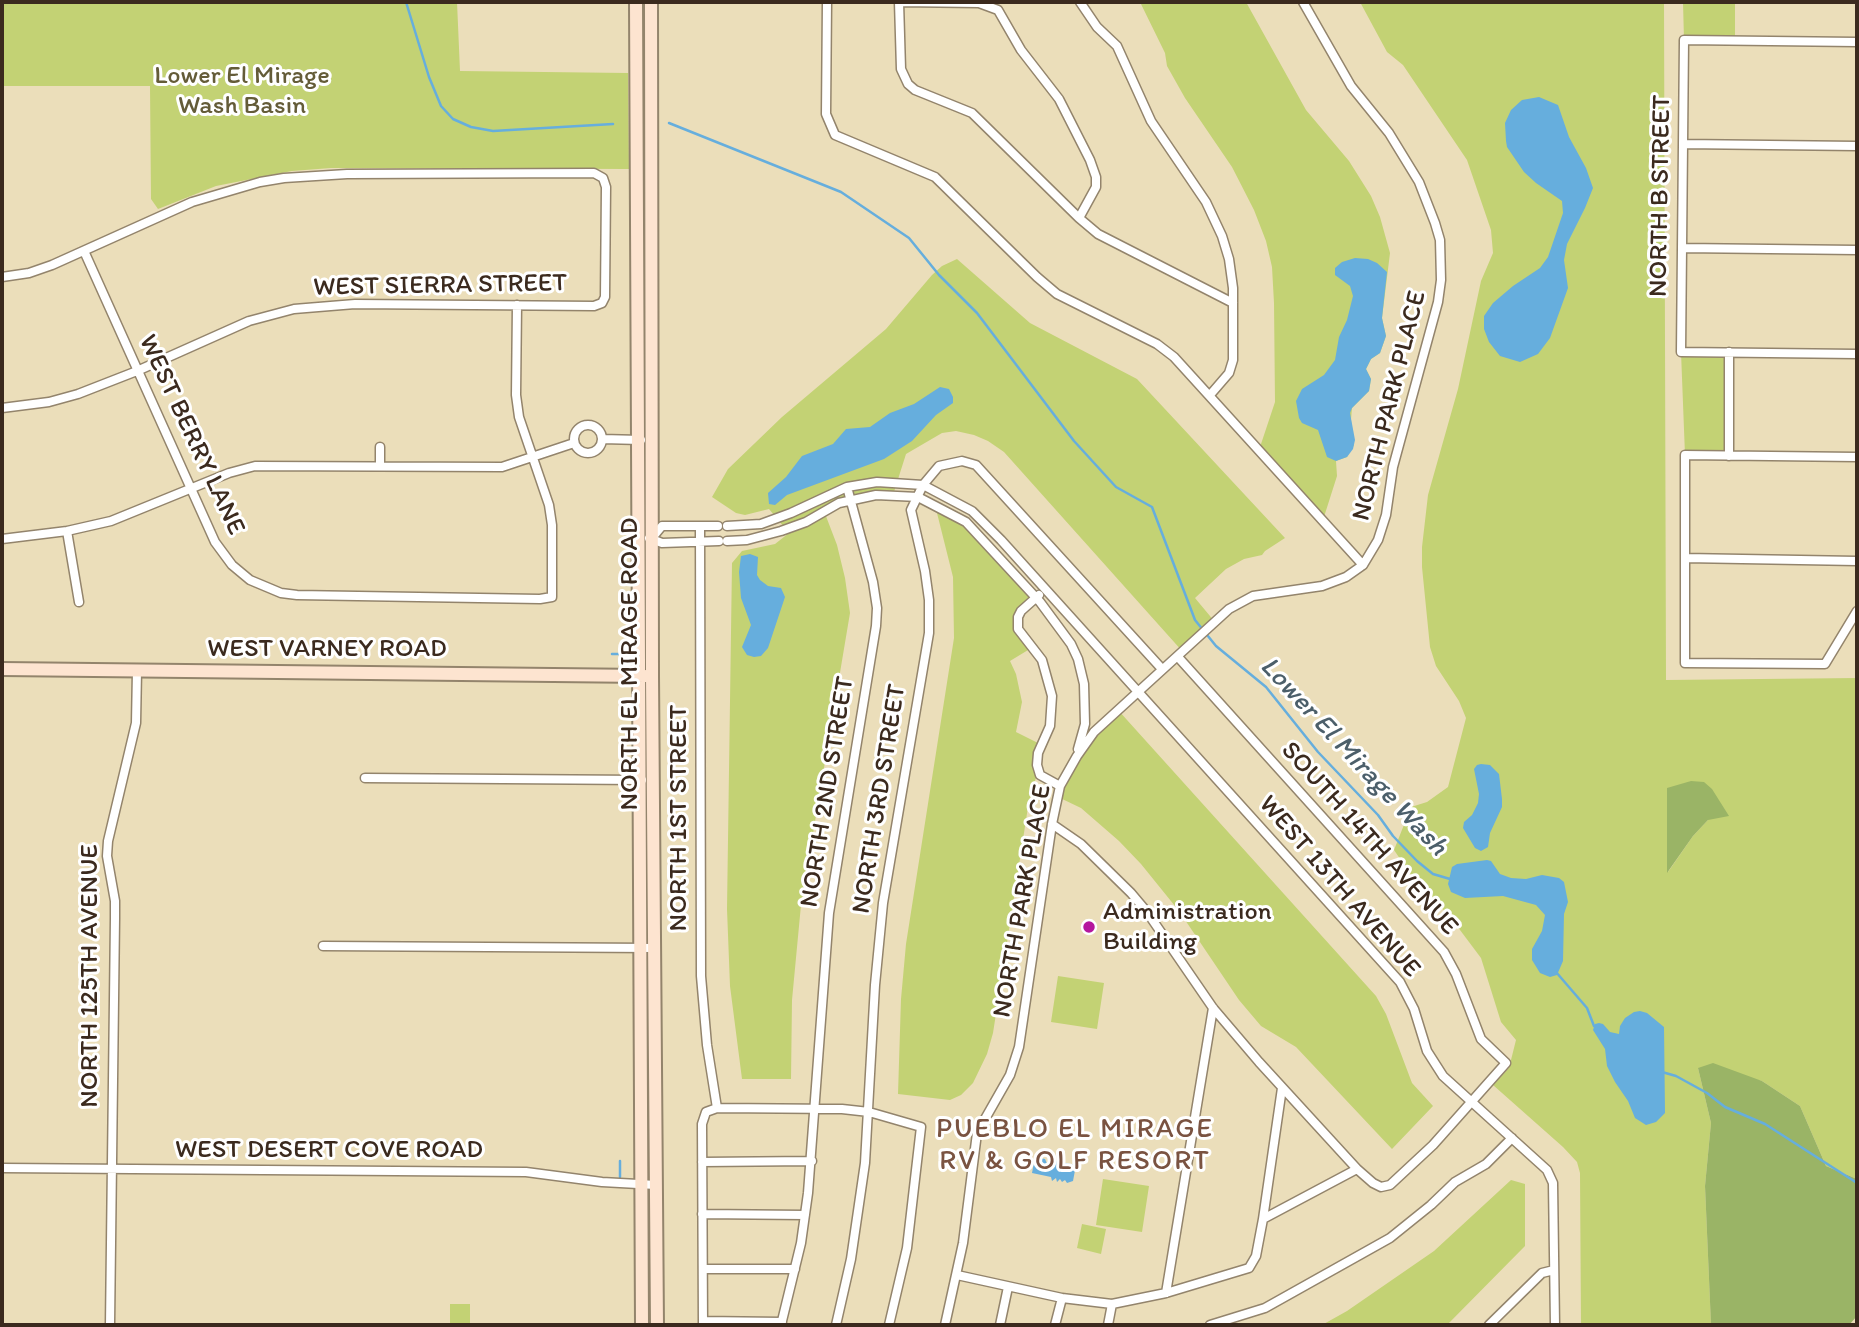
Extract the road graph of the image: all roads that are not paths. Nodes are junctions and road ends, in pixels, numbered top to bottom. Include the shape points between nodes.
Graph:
1 (636, 2) edge
2 (651, 2) edge
3 (827, 2) edge
4 (899, 2) edge
5 (1080, 2) edge
6 (1303, 2) edge
7 (1857, 42) edge
8 (1683, 144) junction
9 (1857, 146) edge
10 (1079, 218) junction
11 (1682, 248) junction
12 (1857, 250) edge
13 (84, 251) junction
14 (2, 277) edge
15 (1233, 303) junction
16 (517, 306) junction
17 (1729, 352) junction
18 (1857, 354) edge
19 (138, 371) junction
20 (1210, 395) junction
21 (2, 408) edge
22 (602, 439) junction
23 (637, 440) junction
24 (651, 440) junction
25 (574, 443) junction
26 (380, 447) dead end
27 (1729, 456) junction
28 (1857, 457) edge
29 (534, 458) junction
30 (380, 466) junction
31 (923, 485) junction
32 (847, 487) junction
33 (193, 490) junction
34 (918, 497) junction
35 (851, 500) junction
36 (700, 526) junction
37 (66, 531) junction
38 (637, 538) junction
39 (652, 538) junction
40 (2, 539) edge
41 (699, 544) junction
42 (1685, 558) junction
43 (1857, 561) edge
44 (1363, 565) junction
45 (1045, 589) junction
46 (1037, 598) junction
47 (79, 602) dead end
48 (1857, 611) edge
49 (1178, 657) junction
50 (2, 669) edge
51 (1162, 669) junction
52 (137, 671) junction
53 (638, 676) junction
54 (652, 676) junction
55 (1137, 692) junction
56 (1077, 755) junction
57 (365, 778) dead end
58 (639, 780) junction
59 (653, 780) junction
60 (1060, 786) junction
61 (1052, 824) junction
62 (323, 946) dead end
63 (640, 948) junction
64 (654, 948) junction
65 (1213, 1008) junction
66 (1282, 1088) junction
67 (1472, 1104) junction
68 (717, 1108) junction
69 (815, 1108) junction
70 (869, 1112) junction
71 (1512, 1138) junction
72 (812, 1161) junction
73 (702, 1162) junction
74 (2, 1168) edge
75 (112, 1169) junction
76 (1357, 1169) junction
77 (642, 1184) junction
78 (656, 1185) junction
79 (702, 1214) junction
80 (805, 1215) junction
81 (1263, 1219) junction
82 (703, 1269) junction
83 (795, 1269) junction
84 (1554, 1269) junction
85 (957, 1275) junction
86 (1009, 1287) junction
87 (1166, 1293) junction
88 (1062, 1298) junction
89 (1112, 1304) junction
90 (703, 1323) edge
91 (782, 1324) edge
92 (110, 1325) edge
93 (642, 1325) edge
94 (657, 1325) edge
95 (836, 1325) edge
96 (889, 1325) edge
97 (945, 1325) edge
98 (1000, 1325) edge
99 (1055, 1325) edge
100 (1108, 1325) edge
101 (1210, 1325) edge
102 (1489, 1325) edge
103 (1555, 1325) edge

1 - 23 main road, NORTH EL MIRAGE ROAD
2 - 24 main road, NORTH EL MIRAGE ROAD
3 - 20 street via 826,114 835,135 935,177 1057,294 1157,344
4 - 10 street via 901,69 908,84 972,113
4 - 10 street via 979,2 998,10 1021,50 1059,99 1090,160 1096,187
5 - 15 street via 1117,46 1152,121 1206,202 1229,259
6 - 44 street, NORTH PARK PLACE via 1351,86 1389,133 1419,182 1440,240 1438,302 1394,467 1386,515
7 - 8 street, NORTH B STREET via 1684,40
8 - 9 street
8 - 11 street, NORTH B STREET
10 - 15 street via 1098,234
11 - 12 street
11 - 17 street, NORTH B STREET via 1681,352
13 - 14 street via 29,273
13 - 16 street, WEST SIERRA STREET via 192,201 284,178 566,173 594,173 603,178 603,303
13 - 19 street, WEST BERRY LANE
15 - 20 street via 1233,360 1229,373
16 - 19 street, WEST SIERRA STREET via 355,304 294,309 237,326
16 - 29 street via 516,395
17 - 18 street
17 - 27 street
19 - 21 street, WEST SIERRA STREET via 59,400
19 - 33 street, WEST BERRY LANE
20 - 44 street
22 - 23 street
22 - 25 street via 590,453 580,451
22 - 25 street via 600,431 588,425 576,430
23 - 24 street
23 - 38 main road, NORTH EL MIRAGE ROAD
24 - 39 main road, NORTH EL MIRAGE ROAD
25 - 29 street
26 - 30 street
27 - 28 street
27 - 42 street via 1685,455
29 - 30 street via 502,467
29 - 33 street, WEST BERRY LANE via 552,525 552,597 281,593 250,580 232,565 215,542
30 - 33 street via 255,466
31 - 32 street via 877,482
31 - 34 street
31 - 45 street, WEST 13TH AVENUE via 972,511
31 - 51 street via 939,466 962,461 976,465
32 - 35 street, NORTH 2ND STREET
32 - 36 street via 761,524
33 - 37 street via 111,521
34 - 35 street via 876,495
34 - 46 street via 965,522
34 - 70 street, NORTH 3RD STREET via 911,510 928,590 929,633 883,903
35 - 41 street via 781,531 747,540
35 - 69 street, NORTH 2ND STREET via 873,582 876,626 829,913
36 - 39 street via 662,526
36 - 41 street, NORTH 1ST STREET
37 - 40 street
37 - 47 street
38 - 39 street
38 - 53 main road, NORTH EL MIRAGE ROAD
39 - 41 street via 662,543
39 - 54 main road, NORTH EL MIRAGE ROAD
41 - 68 street, NORTH 1ST STREET via 701,976
42 - 43 street
42 - 48 street via 1685,663 1825,664
44 - 49 street, NORTH PARK PLACE via 1335,583 1241,601
45 - 46 street
45 - 55 street, WEST 13TH AVENUE
46 - 56 street via 1071,644 1083,677 1085,724
46 - 60 street via 1021,611 1018,629 1042,660 1052,696 1050,726 1037,765 1041,775
49 - 51 street, NORTH PARK PLACE
49 - 67 street, SOUTH 14TH AVENUE via 1444,952 1480,1039 1506,1063
50 - 52 main road, WEST VARNEY ROAD
51 - 55 street, NORTH PARK PLACE
52 - 53 main road, WEST VARNEY ROAD
52 - 75 street, NORTH 125TH AVENUE via 136,723 107,856 116,918
53 - 54 main road, WEST VARNEY ROAD
53 - 58 main road, NORTH EL MIRAGE ROAD
54 - 59 main road, NORTH EL MIRAGE ROAD
55 - 56 street, NORTH PARK PLACE via 1094,732
55 - 67 street, WEST 13TH AVENUE via 1400,982 1436,1069
56 - 60 street, NORTH PARK PLACE
57 - 58 street
58 - 59 street
58 - 63 main road, NORTH EL MIRAGE ROAD
59 - 64 main road, NORTH EL MIRAGE ROAD
60 - 61 street, NORTH PARK PLACE
61 - 65 street via 1081,844 1131,892
61 - 85 street, NORTH PARK PLACE via 1016,1060 976,1133
62 - 63 street
63 - 64 street
63 - 77 main road, NORTH EL MIRAGE ROAD
64 - 78 main road, NORTH EL MIRAGE ROAD
65 - 66 street
65 - 87 street
66 - 76 street
66 - 81 street
67 - 71 street, WEST 13TH AVENUE
67 - 76 street via 1390,1185 1381,1187
68 - 69 street
68 - 73 street via 703,1115
69 - 70 street
69 - 72 street, NORTH 2ND STREET
70 - 95 street, NORTH 3RD STREET via 860,1205
70 - 96 street via 921,1127 907,1248
71 - 84 street, WEST 13TH AVENUE via 1552,1177
71 - 101 street via 1486,1164 1455,1182 1390,1238 1265,1308
72 - 73 street
72 - 80 street, NORTH 2ND STREET
73 - 79 street
74 - 75 street, WEST DESERT COVE ROAD
75 - 77 street, WEST DESERT COVE ROAD via 526,1172
75 - 92 street, NORTH 125TH AVENUE
76 - 81 street
77 - 78 street, WEST DESERT COVE ROAD
77 - 93 main road, NORTH EL MIRAGE ROAD
78 - 94 main road, NORTH EL MIRAGE ROAD
79 - 80 street
79 - 82 street
80 - 83 street, NORTH 2ND STREET
81 - 87 street via 1249,1268
82 - 83 street
82 - 90 street
83 - 91 street, NORTH 2ND STREET
84 - 102 street via 1542,1273
84 - 103 street
85 - 86 street
85 - 97 street
86 - 88 street
86 - 98 street
87 - 89 street
88 - 89 street
88 - 99 street
89 - 100 street
90 - 91 street

